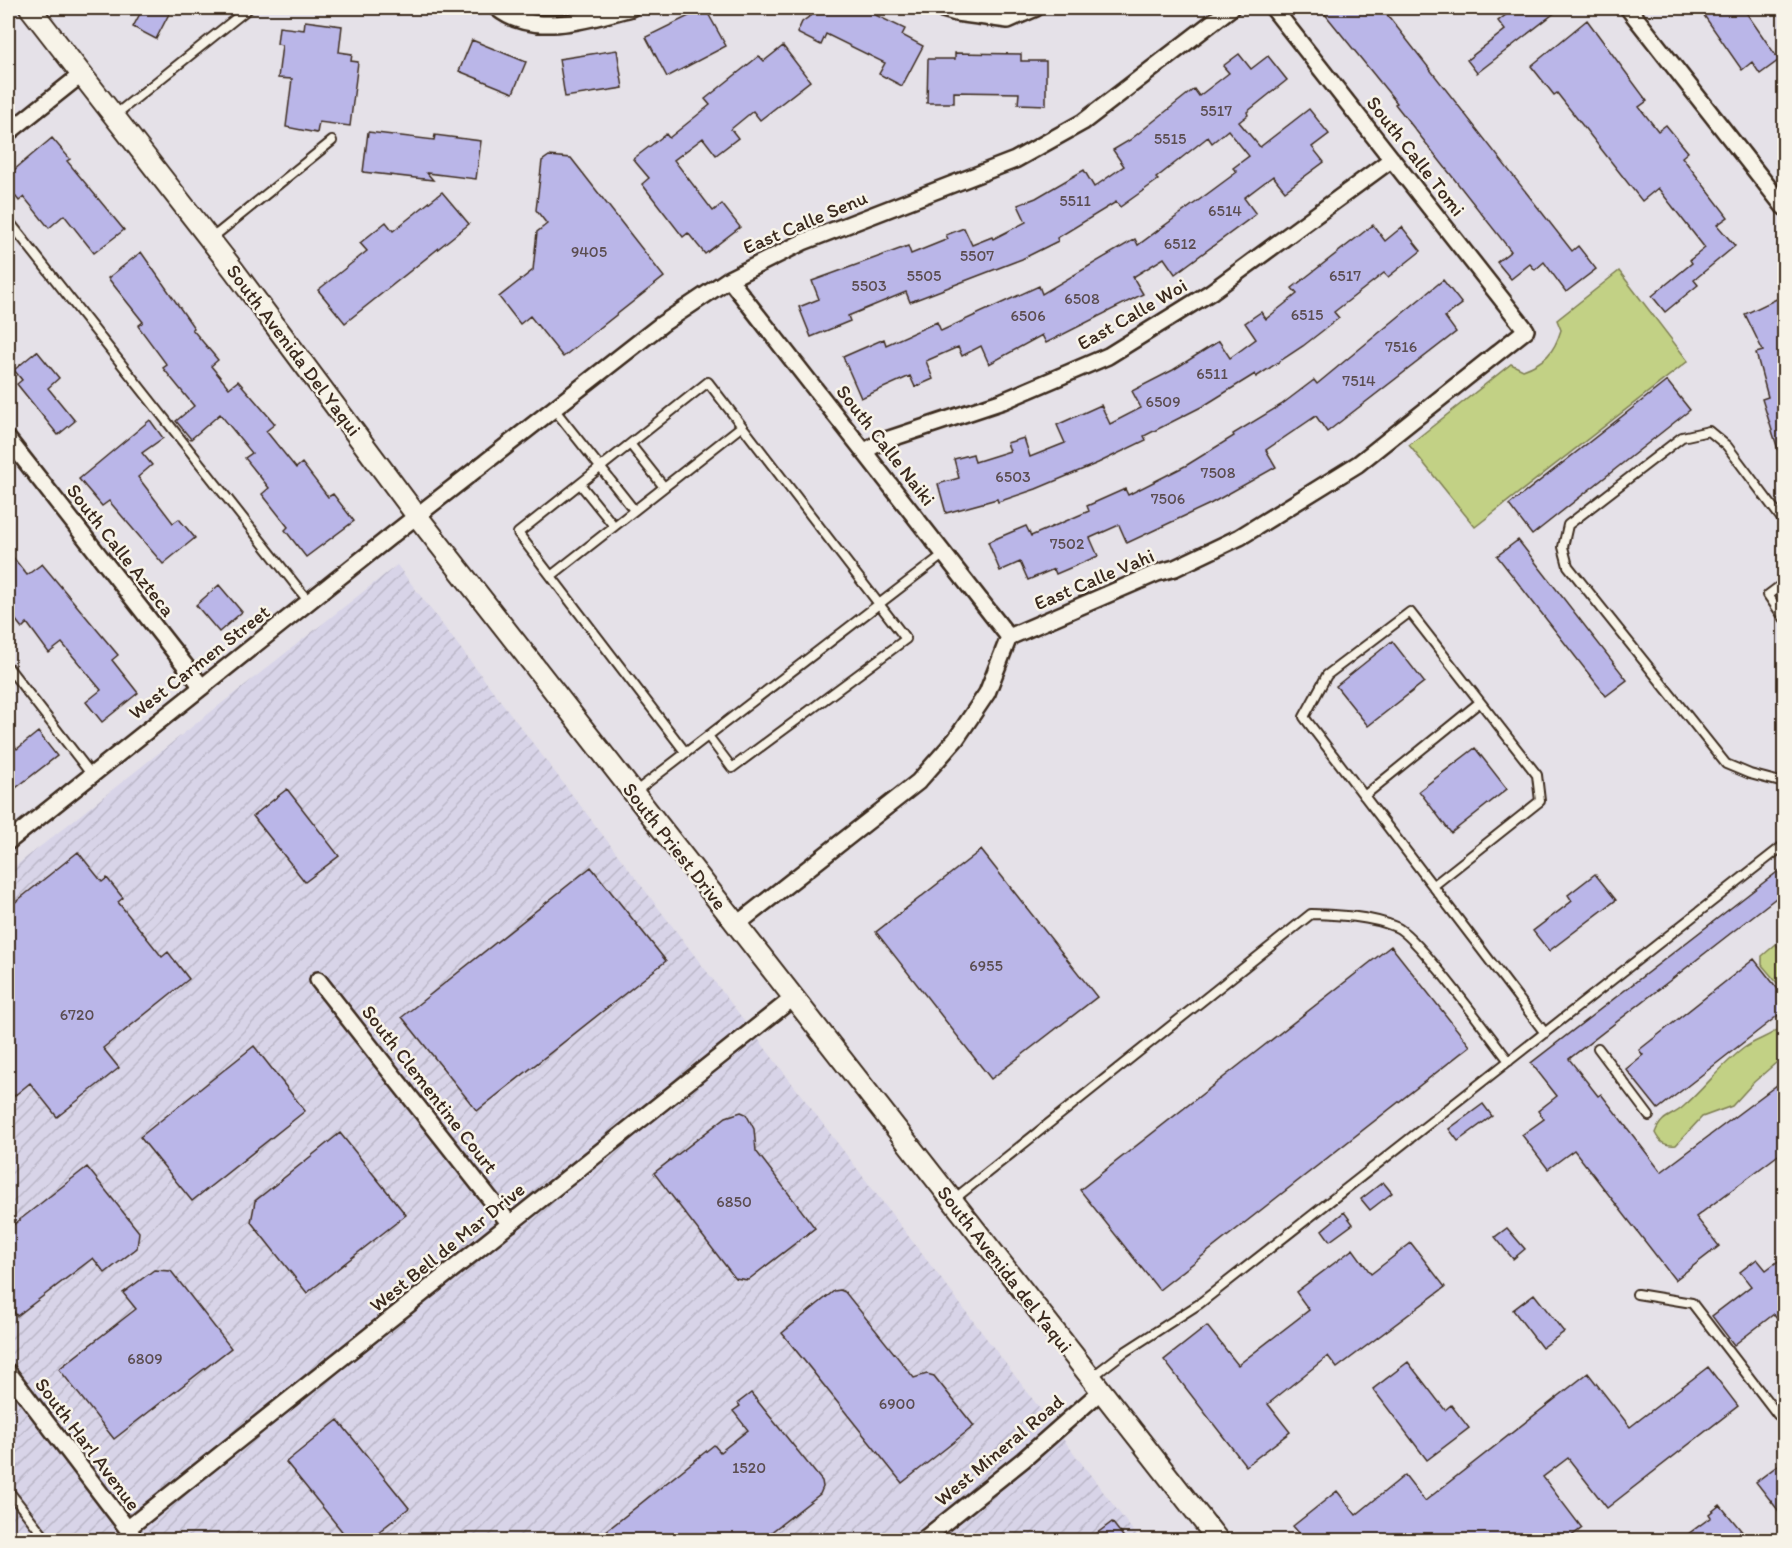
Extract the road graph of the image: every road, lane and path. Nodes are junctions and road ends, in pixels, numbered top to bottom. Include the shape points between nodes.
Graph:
1 (30, 8) edge
2 (249, 8) edge
3 (497, 8) edge
4 (630, 8) edge
5 (939, 8) edge
6 (1036, 8) edge
7 (1232, 8) edge
8 (1274, 8) edge
9 (1628, 8) edge
10 (82, 74) junction
11 (114, 116) junction
12 (8, 133) edge
13 (332, 141) dead end
14 (1392, 159) junction
15 (1785, 207) edge
16 (8, 220) edge
17 (210, 239) junction
18 (729, 279) junction
19 (1526, 330) joint
20 (554, 409) junction
21 (742, 426) junction
22 (8, 439) edge
23 (630, 444) junction
24 (864, 452) junction
25 (600, 468) junction
26 (580, 484) junction
27 (664, 487) junction
28 (634, 510) junction
29 (417, 516) junction
30 (1785, 522) edge
31 (614, 526) junction
32 (944, 554) junction
33 (551, 576) junction
34 (1785, 583) edge
35 (309, 602) junction
36 (880, 603) junction
37 (1785, 618) edge
38 (1009, 637) junction
39 (8, 667) edge
40 (202, 687) junction
41 (557, 694) joint
42 (1480, 702) junction
43 (708, 736) junction
44 (686, 753) junction
45 (91, 774) junction
46 (1785, 783) edge
47 (633, 793) junction
48 (1364, 796) junction
49 (8, 842) edge
50 (1785, 845) edge
51 (1433, 886) junction
52 (736, 924) junction
53 (318, 980) dead end
54 (793, 998) junction
55 (1545, 1033) junction
56 (1598, 1048) dead end
57 (1509, 1061) junction
58 (1649, 1116) dead end
59 (952, 1201) junction
60 (510, 1224) junction
61 (1637, 1293) dead end
62 (8, 1372) edge
63 (1096, 1385) junction
64 (1778, 1415) dead end
65 (8, 1490) edge
66 (131, 1535) edge
67 (47, 1540) edge
68 (923, 1540) edge
69 (1218, 1540) edge

1 - 10 street, South Avenida Del Yaqui
2 - 11 lane
3 - 4 street via 508,17 551,24 585,21
5 - 6 street via 1008,20
7 - 18 street, East Calle Senu via 1083,122 1015,160 803,242
8 - 14 street, South Calle Tomi
9 - 15 street
10 - 11 street, South Avenida Del Yaqui
10 - 12 street
11 - 17 street, South Avenida Del Yaqui
13 - 17 lane
14 - 19 street, South Calle Tomi
14 - 24 street, East Calle Woi via 1212,292 1108,356 1003,401 880,442
16 - 35 lane
17 - 29 street, South Avenida Del Yaqui
18 - 20 street, East Calle Senu via 662,324
18 - 24 street, South Calle Naiki
19 - 38 street, East Calle Vahi via 1358,464 1279,514 1175,568
20 - 25 lane
20 - 29 street, East Calle Senu
21 - 23 lane via 708,382
21 - 27 lane
21 - 36 lane
22 - 40 street, South Calle Azteca
23 - 25 lane
23 - 27 lane
24 - 32 street, South Calle Naiki
25 - 26 lane
25 - 28 lane
26 - 31 lane
26 - 33 lane via 518,533
27 - 28 lane
28 - 31 lane
29 - 35 street, West Carmen Street
29 - 41 street, South Avenida Del Yaqui
30 - 46 lane via 1727,446 1709,431 1682,437 1568,525 1563,547 1568,566 1726,764
31 - 33 lane
32 - 36 lane
32 - 38 street, South Calle Naiki
33 - 44 lane
34 - 37 lane via 1768,595
35 - 40 street, West Carmen Street
36 - 43 lane
36 - 43 lane via 906,639 732,768
38 - 52 street via 987,693 956,739 918,782
39 - 45 lane
40 - 45 street, West Carmen Street
41 - 47 street, South Priest Drive
42 - 48 lane
42 - 48 lane via 1410,612 1327,675 1304,717
42 - 51 lane via 1537,775 1540,801
43 - 44 lane
44 - 47 lane
45 - 49 street, West Carmen Street
47 - 52 street, South Priest Drive
48 - 51 lane
50 - 55 lane
51 - 55 lane
52 - 54 street, South Priest Drive
53 - 60 street, South Clementine Court
54 - 59 street, South Avenida del Yaqui
54 - 60 street, West Bell de Mar Drive
55 - 57 lane
56 - 58 lane
57 - 59 lane via 1430,961 1398,928 1346,915 1311,914
57 - 63 lane via 1198,1304 1123,1353
59 - 63 street, South Avenida del Yaqui
60 - 66 street, West Bell de Mar Drive
61 - 64 lane via 1692,1303
62 - 66 street, South Harl Avenue
63 - 68 street, West Mineral Road via 1023,1460
63 - 69 street, South Avenida del Yaqui
65 - 67 lane

